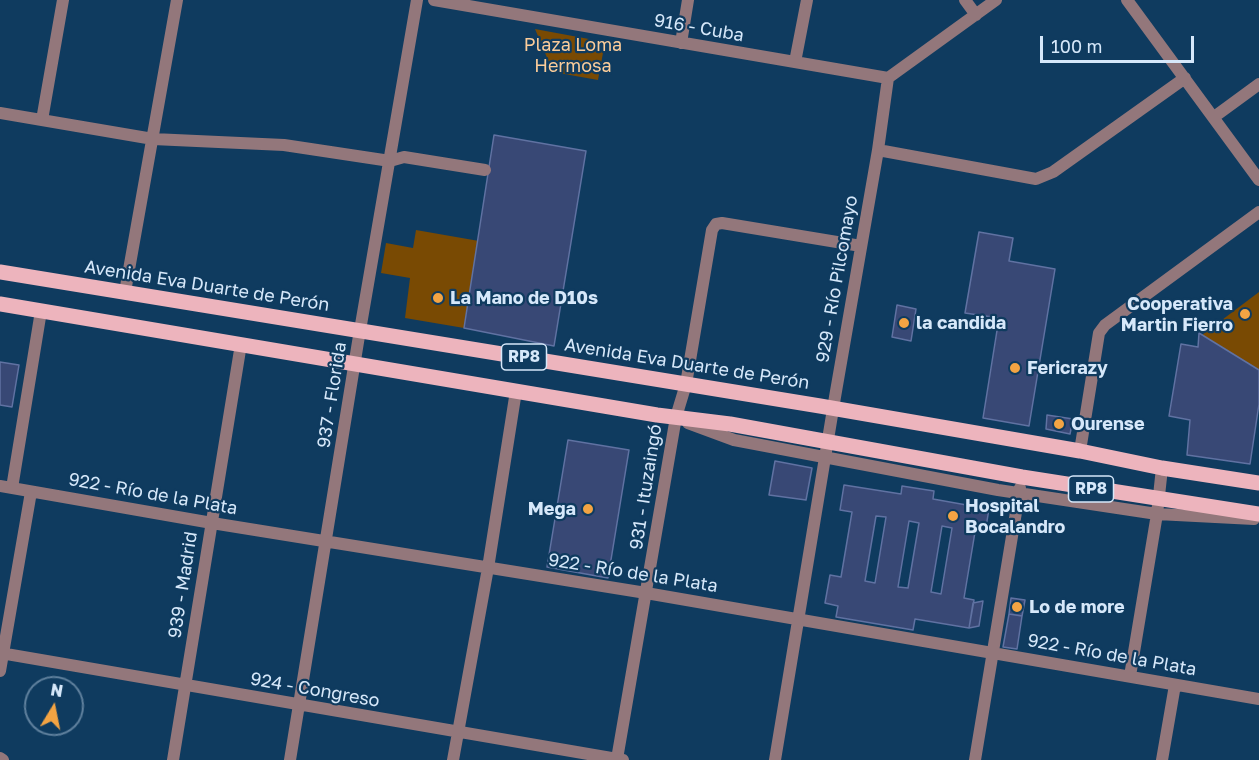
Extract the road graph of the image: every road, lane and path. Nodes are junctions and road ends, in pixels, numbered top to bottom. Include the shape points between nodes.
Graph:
1 (63, 0) edge
2 (177, 0) edge
3 (417, 0) edge
4 (434, 0) edge
5 (688, 0) edge
6 (807, 0) edge
7 (965, 0) edge
8 (996, 0) edge
9 (1127, 0) edge
10 (976, 15) junction
11 (681, 43) junction
12 (795, 62) junction
13 (888, 78) junction
14 (1185, 78) junction
15 (1259, 84) edge
16 (0, 113) edge
17 (1214, 117) junction
18 (42, 120) junction
19 (153, 139) junction
20 (878, 150) junction
21 (390, 161) junction
22 (485, 170) dead end
23 (1259, 180) edge
24 (1259, 212) edge
25 (861, 246) junction
26 (0, 272) edge
27 (125, 292) junction
28 (0, 304) edge
29 (41, 311) junction
30 (361, 331) junction
31 (241, 344) junction
32 (355, 363) junction
33 (685, 387) junction
34 (516, 391) junction
35 (833, 408) junction
36 (676, 417) junction
37 (826, 450) junction
38 (1080, 451) junction
39 (1162, 468) junction
40 (1022, 477) junction
41 (1259, 483) edge
42 (6, 487) edge
43 (31, 492) junction
44 (1019, 493) junction
45 (1158, 507) junction
46 (1259, 514) edge
47 (1259, 519) edge
48 (212, 523) junction
49 (326, 541) junction
50 (488, 568) junction
51 (646, 593) junction
52 (800, 620) junction
53 (2, 653) edge
54 (992, 653) junction
55 (0, 671) edge
56 (1130, 676) junction
57 (1175, 685) junction
58 (185, 686) junction
59 (1259, 699) edge
60 (300, 705) junction
61 (458, 732) junction
62 (621, 759) edge
63 (173, 760) edge
64 (291, 760) edge
65 (453, 760) edge
66 (775, 760) edge
67 (975, 760) edge
68 (1162, 760) edge

1 - 18 street
2 - 19 street
3 - 21 street, 937 - Florida
4 - 11 street, 916 - Cuba
5 - 11 street
6 - 12 street
7 - 10 street
8 - 10 street
9 - 14 street
10 - 13 street
11 - 12 street, 916 - Cuba
12 - 13 street, 916 - Cuba
13 - 20 street, 929 - Río Pilcomayo
14 - 17 street
14 - 20 street via 1053,172 1036,179
15 - 17 street
16 - 18 street
17 - 23 street
18 - 19 street
19 - 21 street via 284,145
19 - 27 street
20 - 25 street, 929 - Río Pilcomayo
21 - 22 street via 404,157
21 - 30 street, 937 - Florida
24 - 38 street via 1099,333
25 - 33 street, 931 - Ituzaingó via 716,224
25 - 35 street, 929 - Río Pilcomayo
26 - 27 main road, Avenida Eva Duarte de Perón / RP8
27 - 30 main road, Avenida Eva Duarte de Perón / RP8
28 - 29 main road, RP8
29 - 31 main road, RP8
29 - 42 street
30 - 32 street, 937 - Florida
30 - 33 main road, Avenida Eva Duarte de Perón / RP8
31 - 32 main road, RP8
31 - 48 street, 939 - Madrid
32 - 34 main road, RP8
32 - 49 street, 937 - Florida
33 - 35 main road, Avenida Eva Duarte de Perón / RP8 via 738,399 761,396
33 - 36 street, 931 - Ituzaingó
34 - 36 main road, RP8
34 - 50 street
35 - 37 street, 929 - Río Pilcomayo
35 - 38 main road, Avenida Eva Duarte de Perón / RP8
36 - 37 main road, RP8 via 730,424
36 - 51 street, 931 - Ituzaingó
37 - 40 main road, RP8
37 - 44 street
37 - 52 street, 929 - Río Pilcomayo
38 - 39 main road, Avenida Eva Duarte de Perón / RP8
39 - 41 main road, Avenida Eva Duarte de Perón / RP8
39 - 45 street
40 - 44 street
40 - 45 main road, RP8
42 - 43 street, 922 - Río de la Plata
43 - 48 street, 922 - Río de la Plata
43 - 53 street
44 - 45 street
44 - 54 street
45 - 46 main road, RP8
45 - 47 street
45 - 56 street
48 - 49 street, 922 - Río de la Plata
48 - 58 street, 939 - Madrid
49 - 50 street, 922 - Río de la Plata
49 - 60 street, 937 - Florida
50 - 51 street, 922 - Río de la Plata
50 - 61 street
51 - 52 street, 922 - Río de la Plata
51 - 62 street, 931 - Ituzaingó
52 - 54 street, 922 - Río de la Plata
52 - 66 street, 929 - Río Pilcomayo
53 - 55 street
53 - 58 street, 924 - Congreso
54 - 56 street, 922 - Río de la Plata
54 - 67 street
56 - 57 street, 922 - Río de la Plata
57 - 59 street, 922 - Río de la Plata
57 - 68 street
58 - 60 street, 924 - Congreso
58 - 63 street, 939 - Madrid
60 - 61 street, 924 - Congreso
60 - 64 street, 937 - Florida
61 - 62 street, 924 - Congreso
61 - 65 street

